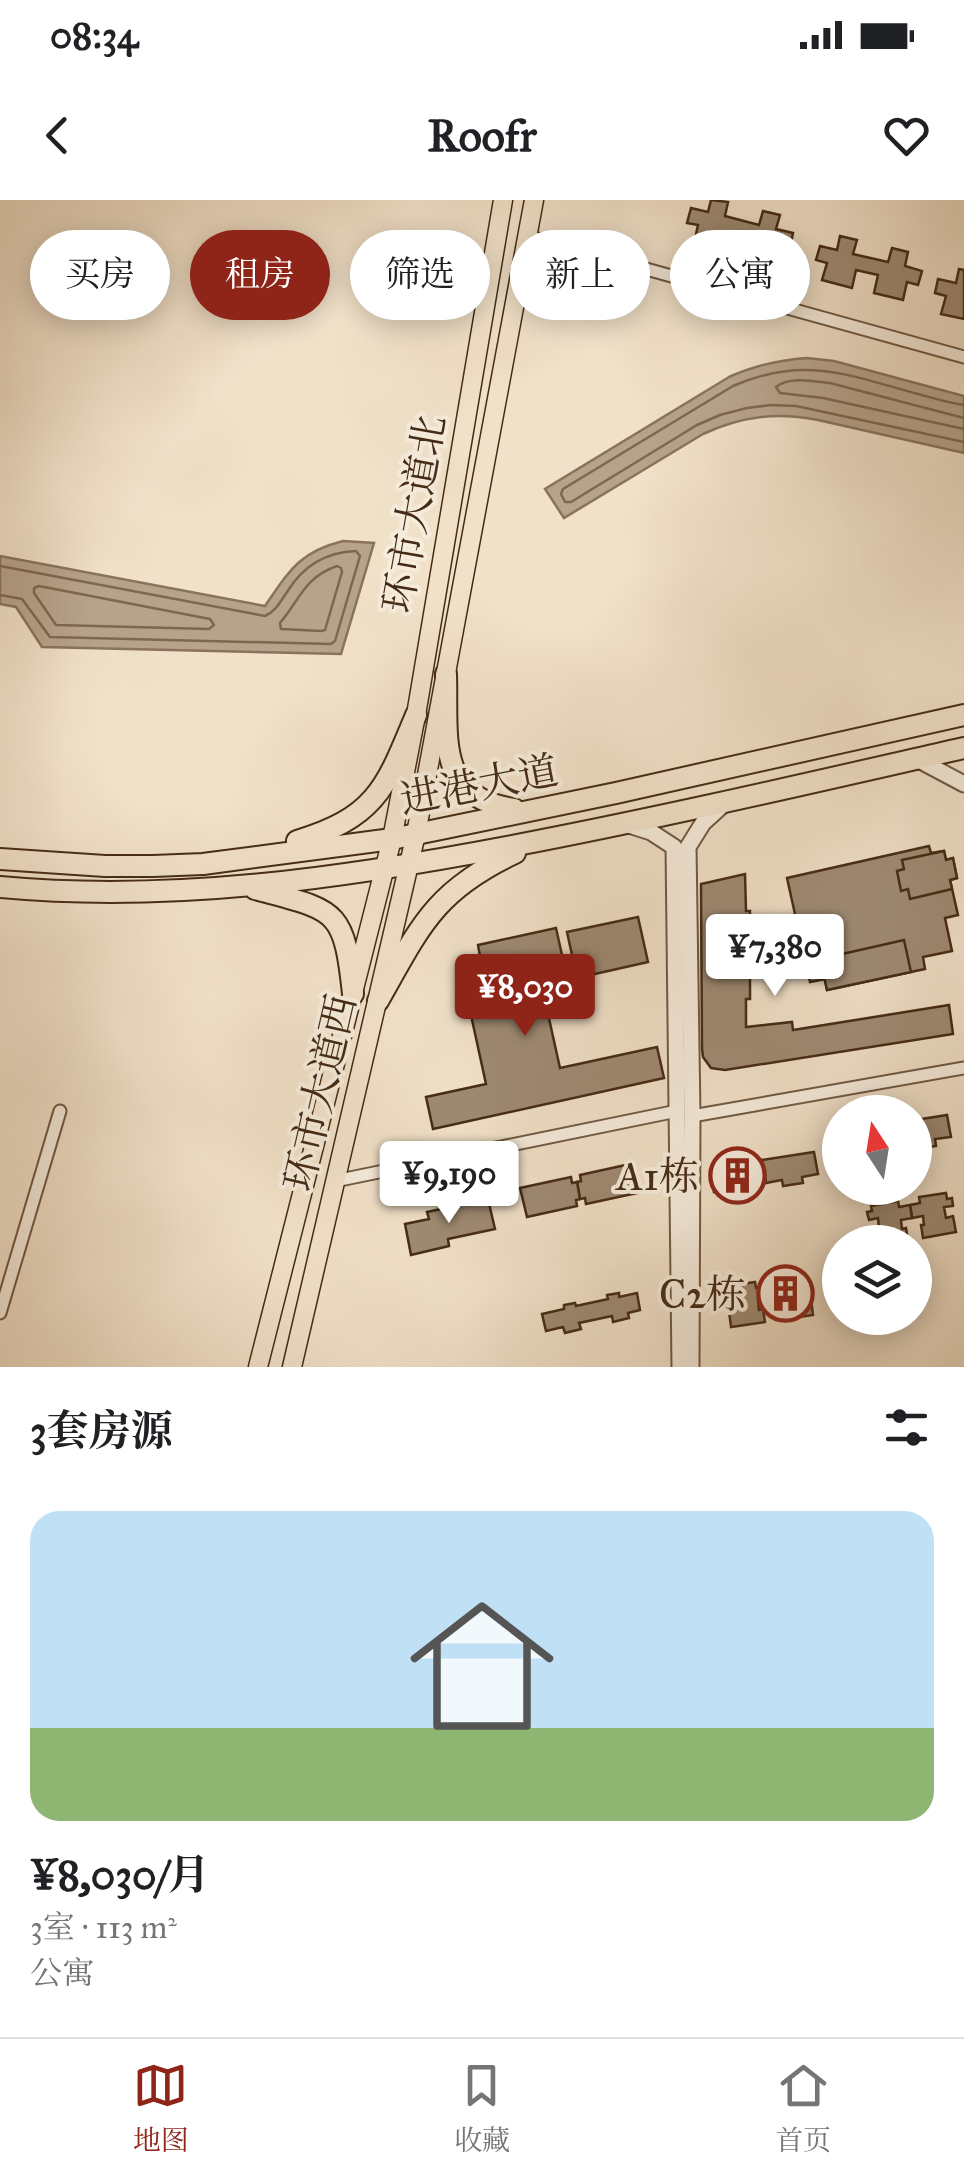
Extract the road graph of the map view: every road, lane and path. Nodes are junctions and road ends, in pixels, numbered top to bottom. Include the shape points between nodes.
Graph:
1 (503, 200) edge
2 (534, 200) edge
3 (528, 230) edge
4 (650, 270) edge
5 (511, 320) edge
6 (964, 356) edge
7 (446, 674) junction
8 (416, 715) junction
9 (964, 715) edge
10 (964, 748) edge
11 (917, 759) junction
12 (964, 784) edge
13 (726, 802) junction
14 (530, 812) junction
15 (626, 824) junction
16 (416, 834) junction
17 (392, 839) junction
18 (541, 840) junction
19 (0, 848) edge
20 (0, 859) edge
21 (242, 859) junction
22 (197, 864) junction
23 (105, 866) junction
24 (409, 866) junction
25 (384, 870) junction
26 (244, 886) junction
27 (0, 887) edge
28 (184, 890) junction
29 (98, 893) junction
30 (0, 897) edge
31 (351, 1001) junction
32 (376, 1007) junction
33 (964, 1068) edge
34 (60, 1112) dead end
35 (684, 1114) junction
36 (336, 1181) junction
37 (6, 1270) edge
38 (0, 1312) edge
39 (258, 1367) edge
40 (292, 1367) edge
41 (680, 1367) edge
42 (691, 1367) edge

1 - 8 main road, 环市大道北
2 - 3 main road, 环市大道北
4 - 6 street
5 - 7 main road, 环市大道北
7 - 14 highway via 448,738 461,786 492,806
7 - 16 main road, 环市大道北
8 - 17 main road, 环市大道北
8 - 21 highway via 389,776 364,809 322,834
9 - 14 highway, 进港大道
10 - 11 highway, 进港大道
11 - 12 street
11 - 13 highway, 进港大道
13 - 15 highway, 进港大道
13 - 35 street via 688,847
14 - 16 highway, 进港大道
15 - 18 highway, 进港大道
15 - 35 street via 674,847
16 - 17 highway, 进港大道
16 - 24 main road, 环市大道西
17 - 21 highway, 进港大道
17 - 25 main road, 环市大道西
18 - 24 highway, 进港大道
18 - 32 highway via 483,868 442,900
19 - 23 highway via 67,854
20 - 23 highway, 进港大道
21 - 22 highway, 进港大道
22 - 23 highway, 进港大道
22 - 28 highway via 196,881
24 - 25 highway, 进港大道
24 - 32 main road, 环市大道西
25 - 26 highway, 进港大道
25 - 31 main road, 环市大道西
26 - 28 highway, 进港大道
26 - 31 highway via 324,910 338,924
27 - 29 highway, 进港大道
28 - 29 highway, 进港大道
29 - 30 highway
31 - 32 main road
31 - 39 main road, 环市大道西
32 - 36 main road, 环市大道西
33 - 35 street
34 - 37 street
35 - 36 street
35 - 41 street
35 - 42 street
36 - 40 main road, 环市大道西
37 - 38 street

